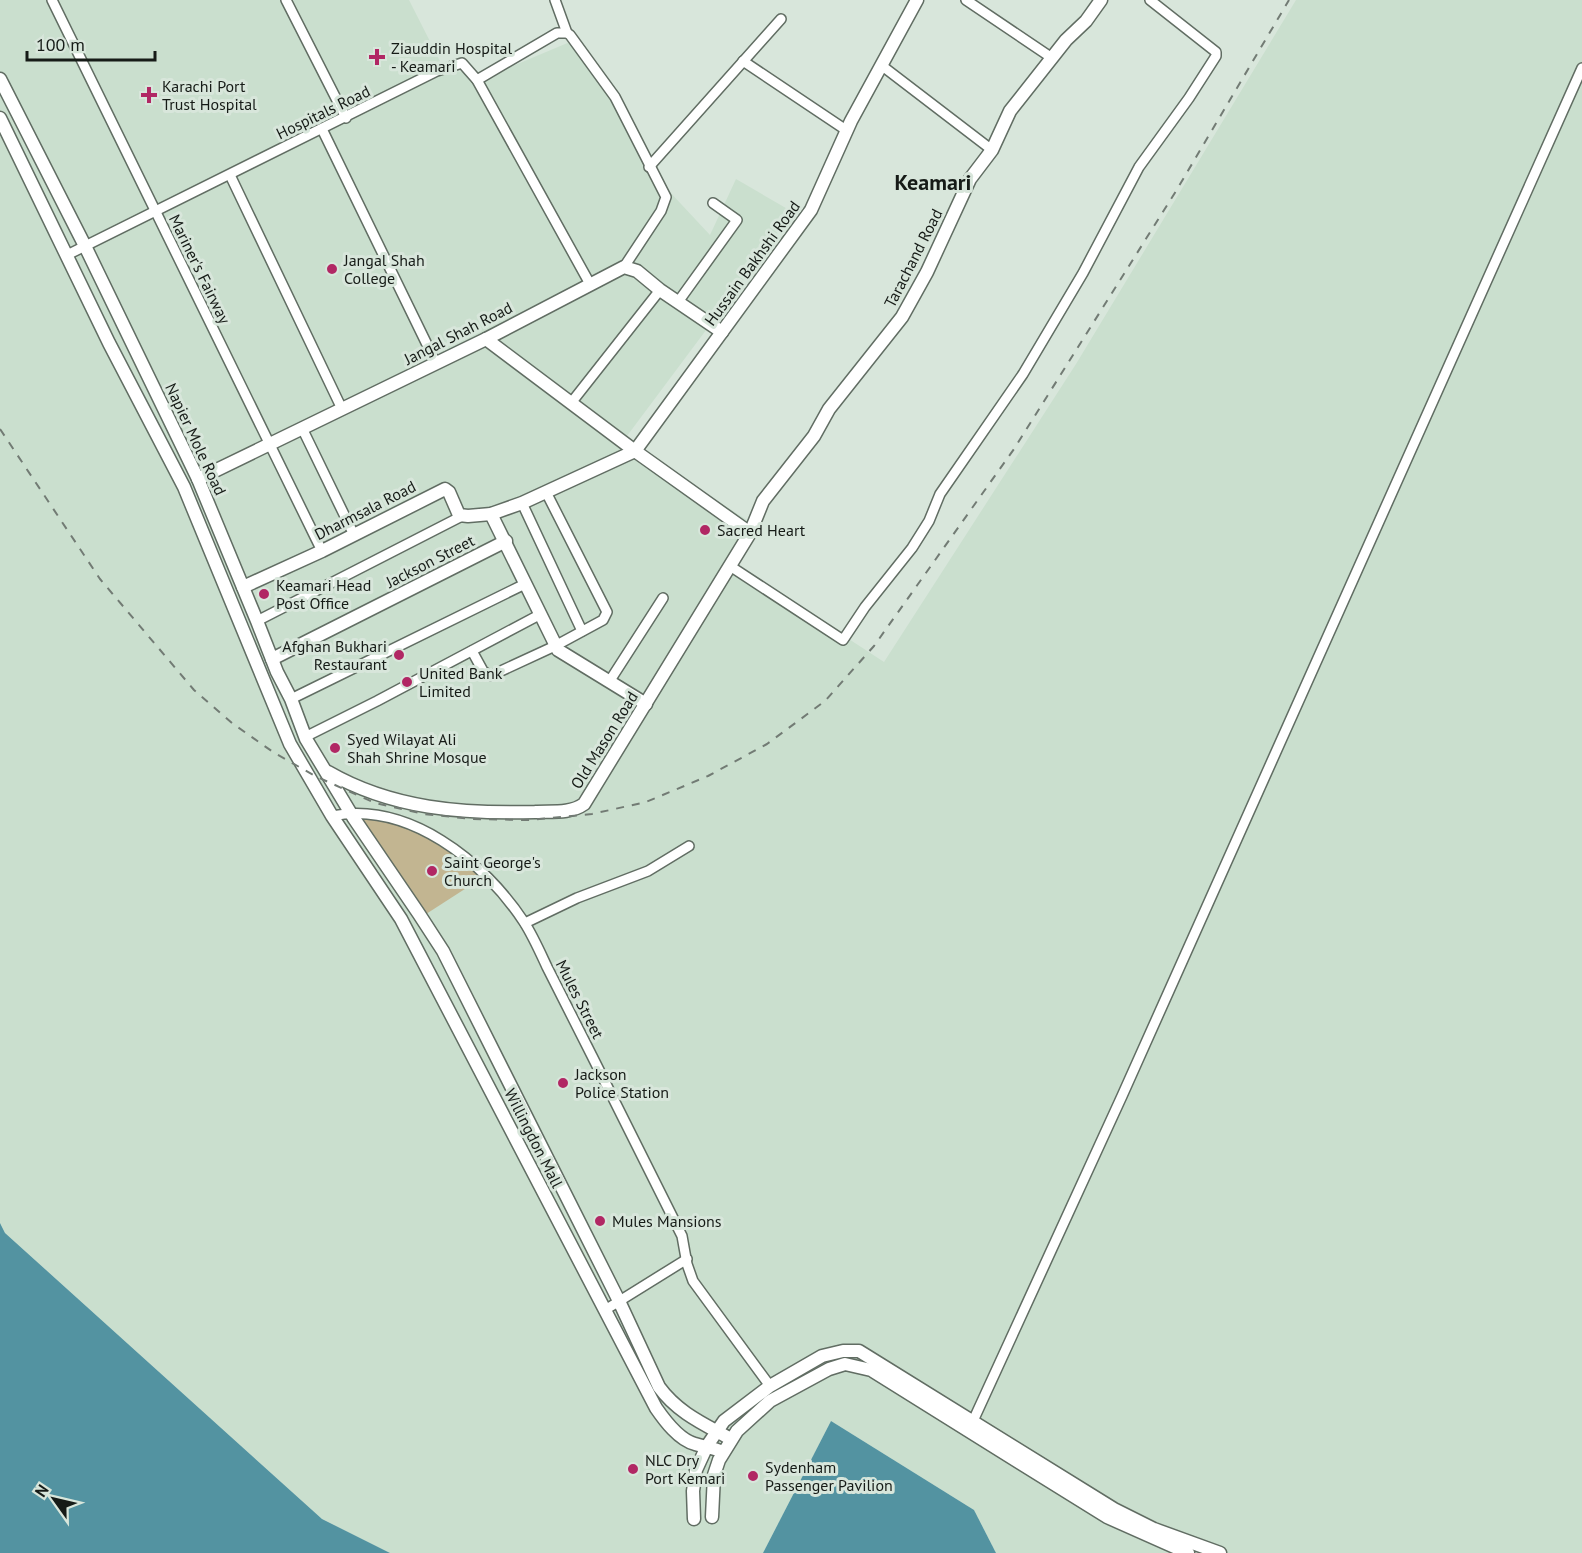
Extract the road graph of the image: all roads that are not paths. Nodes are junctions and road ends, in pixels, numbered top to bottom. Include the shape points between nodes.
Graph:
1 (52, 0) edge
2 (286, 0) edge
3 (555, 0) edge
4 (917, 0) edge
5 (966, 0) edge
6 (1101, 0) edge
7 (1150, 0) edge
8 (781, 19) dead end
9 (567, 33) junction
10 (1052, 58) junction
11 (743, 61) junction
12 (881, 65) junction
13 (1582, 68) edge
14 (0, 79) edge
15 (477, 80) junction
16 (0, 118) edge
17 (346, 118) junction
18 (322, 129) junction
19 (846, 130) junction
20 (992, 150) junction
21 (649, 167) junction
22 (230, 175) junction
23 (713, 203) dead end
24 (155, 212) junction
25 (85, 246) junction
26 (67, 255) junction
27 (624, 267) junction
28 (590, 284) junction
29 (660, 290) junction
30 (678, 302) junction
31 (722, 332) junction
32 (486, 339) junction
33 (436, 363) junction
34 (571, 404) junction
35 (342, 409) junction
36 (302, 428) junction
37 (269, 444) junction
38 (635, 451) junction
39 (198, 479) junction
40 (546, 492) junction
41 (522, 503) junction
42 (491, 514) junction
43 (462, 516) junction
44 (750, 532) junction
45 (354, 535) junction
46 (506, 541) junction
47 (322, 551) junction
48 (730, 566) junction
49 (525, 584) junction
50 (243, 587) junction
51 (663, 598) dead end
52 (541, 614) junction
53 (257, 621) junction
54 (582, 631) junction
55 (555, 646) junction
56 (472, 651) junction
57 (272, 659) junction
58 (609, 682) junction
59 (291, 699) junction
60 (646, 705) junction
61 (305, 737) junction
62 (299, 759) junction
63 (327, 772) junction
64 (351, 815) junction
65 (332, 816) junction
66 (689, 846) dead end
67 (525, 923) junction
68 (687, 1258) junction
69 (619, 1301) junction
70 (605, 1310) junction
71 (770, 1386) junction
72 (973, 1421) junction
73 (716, 1431) junction
74 (731, 1439) junction
75 (707, 1446) junction
76 (723, 1452) junction
77 (712, 1517) dead end
78 (694, 1519) dead end
79 (1188, 1553) edge
80 (1220, 1553) edge

1 - 24 street, Mariner's Fairway
2 - 17 street
3 - 9 street
4 - 12 main road, Hussain Bakhshi Road
5 - 10 street
6 - 10 main road, Tarachand Road
7 - 48 street via 1216,52 1216,56 1139,167 1029,364 940,494 912,548 843,640
8 - 11 street
9 - 15 street via 557,33
9 - 21 street via 615,97
10 - 20 main road, Tarachand Road via 1010,111
11 - 19 street
11 - 21 street
12 - 19 main road, Hussain Bakhshi Road
12 - 20 street
13 - 72 street
14 - 25 main road, Napier Mole Road
15 - 17 street, Hospitals Road via 465,65 458,63
15 - 28 street, Hospitals Road
16 - 26 main road, Napier Mole Road
17 - 18 street, Hospitals Road
18 - 22 street, Hospitals Road
18 - 33 street
19 - 31 main road, Hussain Bakhshi Road via 811,210
20 - 44 main road, Tarachand Road via 970,179 902,317 763,501
21 - 27 street via 666,197 665,204
22 - 24 street, Hospitals Road
22 - 35 street
23 - 30 street via 737,220
24 - 25 street, Hospitals Road
24 - 37 street, Mariner's Fairway
25 - 26 street, Hospitals Road
25 - 39 main road, Napier Mole Road
26 - 62 main road, Napier Mole Road via 184,487
27 - 28 main road, Jangal Shah Road
27 - 29 main road via 637,271
28 - 32 main road, Jangal Shah Road
29 - 30 main road
29 - 34 street
30 - 31 main road
31 - 38 main road, Hussain Bakhshi Road
32 - 33 main road, Jangal Shah Road
32 - 34 main road
33 - 35 main road, Jangal Shah Road
34 - 38 main road
35 - 36 main road, Jangal Shah Road
36 - 37 main road, Jangal Shah Road
36 - 45 street
37 - 39 main road, Jangal Shah Road
37 - 47 street, Mariner's Fairway
38 - 40 main road
38 - 44 main road
39 - 50 main road, Napier Mole Road
40 - 41 main road
40 - 54 street via 607,612 603,620
41 - 42 main road
41 - 54 street
42 - 43 main road
42 - 46 main road
43 - 45 main road, Dharmsala Road via 445,489
43 - 53 street
44 - 48 main road, Old Mason Road
45 - 47 main road, Dharmsala Road
46 - 49 main road
46 - 57 main road, Jackson Street
47 - 50 main road, Dharmsala Road
48 - 60 main road, Old Mason Road
49 - 52 main road
49 - 59 street
50 - 53 main road, Napier Mole Road
51 - 58 street
52 - 55 main road
52 - 56 street
53 - 57 main road, Napier Mole Road
54 - 55 street
55 - 56 street via 490,676
55 - 58 main road
56 - 61 street
57 - 59 main road, Napier Mole Road
58 - 60 main road
59 - 61 main road, Napier Mole Road
60 - 63 main road, Old Mason Road via 589,798 572,810 491,813 427,808 377,794
61 - 63 main road, Napier Mole Road
62 - 63 main road, Old Mason Road
62 - 65 main road, Napier Mole Road
63 - 64 main road, Napier Mole Road
64 - 65 street, Mules Street
64 - 67 street, Mules Street via 381,815 431,835 484,874
64 - 69 main road, Willingdon Mall via 442,951
65 - 70 main road, Willingdon Mall via 401,919
66 - 67 street via 648,871
67 - 68 street, Mules Street via 682,1236
68 - 69 street
68 - 71 street, Mules Street via 693,1281
69 - 70 street
69 - 73 main road, Willingdon Mall via 667,1398 687,1416
70 - 75 main road, Willingdon Mall via 663,1419 684,1438
71 - 72 main road via 822,1356 843,1350 859,1351
71 - 73 main road
72 - 80 main road via 1114,1509 1154,1529
73 - 74 main road, Willingdon Mall
73 - 75 main road
74 - 76 main road
74 - 79 main road via 770,1401 829,1369 858,1365 1107,1517
75 - 76 main road, Willingdon Mall
75 - 78 main road via 696,1470
76 - 77 main road via 714,1475

